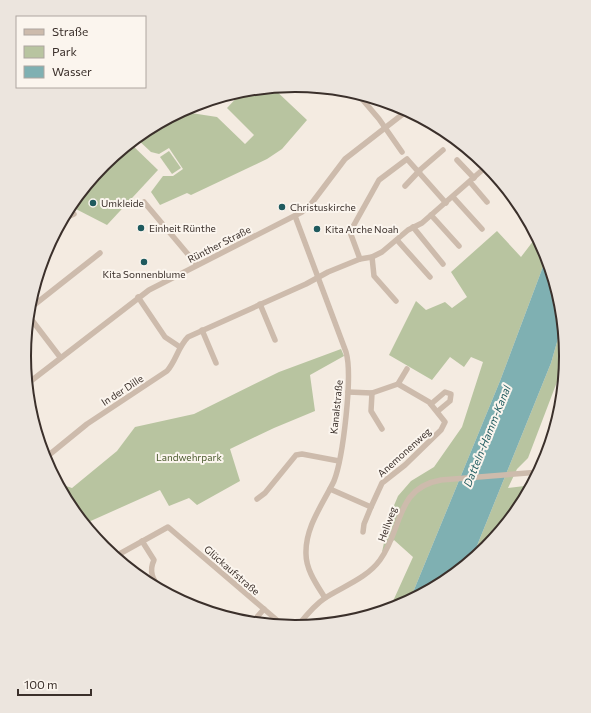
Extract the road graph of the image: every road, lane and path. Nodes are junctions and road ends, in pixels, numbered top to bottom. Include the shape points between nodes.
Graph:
1 (363, 101) edge
2 (402, 114) edge
3 (385, 128) junction
4 (444, 150) dead end
5 (402, 152) dead end
6 (457, 160) dead end
7 (484, 170) edge
8 (418, 172) junction
9 (472, 180) junction
10 (405, 186) dead end
11 (454, 197) junction
12 (144, 202) dead end
13 (486, 202) dead end
14 (446, 203) junction
15 (431, 215) junction
16 (295, 216) junction
17 (413, 227) junction
18 (482, 229) dead end
19 (397, 240) junction
20 (459, 246) dead end
21 (100, 253) dead end
22 (372, 257) junction
23 (360, 259) junction
24 (443, 264) dead end
25 (197, 265) junction
26 (430, 277) dead end
27 (318, 279) junction
28 (138, 297) junction
29 (396, 301) dead end
30 (36, 303) edge
31 (260, 304) junction
32 (33, 322) edge
33 (202, 330) junction
34 (276, 340) dead end
35 (180, 347) junction
36 (60, 357) junction
37 (216, 363) dead end
38 (407, 369) dead end
39 (32, 380) edge
40 (398, 384) junction
41 (348, 392) junction
42 (372, 393) junction
43 (431, 404) junction
44 (438, 411) junction
45 (382, 429) dead end
46 (50, 455) edge
47 (339, 461) junction
48 (533, 473) edge
49 (330, 489) junction
50 (257, 500) dead end
51 (371, 507) junction
52 (364, 532) dead end
53 (142, 541) junction
54 (120, 554) edge
55 (154, 579) edge
56 (325, 598) junction
57 (264, 609) junction
58 (256, 618) edge
59 (277, 620) edge
60 (301, 621) edge

1 - 3 street
2 - 3 street, Rünther Straße
3 - 5 street
3 - 16 street, Rünther Straße via 345,159 311,204
4 - 8 street
6 - 9 street
7 - 9 street
8 - 10 street
8 - 14 street
8 - 23 street via 407,159 379,180 350,232
9 - 11 street
9 - 13 street
11 - 14 street
11 - 18 street
12 - 25 street
14 - 15 street
15 - 17 street
15 - 20 street
16 - 25 street, Rünther Straße
16 - 27 street, Kanalstraße
17 - 19 street
17 - 24 street
19 - 22 street
19 - 26 street
21 - 30 street
22 - 23 street, In der Dille
22 - 29 street via 374,276
23 - 27 street, In der Dille
25 - 28 street, Rünther Straße
27 - 31 street, In der Dille
27 - 41 street, Kanalstraße via 347,357
28 - 35 street via 165,337
28 - 36 street, Rünther Straße
31 - 33 street, In der Dille
31 - 34 street
32 - 36 street
33 - 35 street, In der Dille via 188,338
33 - 37 street
35 - 46 street, In der Dille via 167,371 87,424
36 - 39 street, Rünther Straße
38 - 40 street
40 - 42 street
40 - 43 street, Anemonenweg
41 - 42 street
41 - 47 street, Kanalstraße
42 - 45 street via 371,410
43 - 44 street, Anemonenweg
43 - 44 street via 445,392 451,394 450,401
44 - 51 street, Anemonenweg via 444,418 444,427 382,483
47 - 49 street, Kanalstraße
47 - 50 street via 296,455
48 - 56 street, Hellweg via 428,483 411,494 402,508 389,545 375,566
49 - 51 street
49 - 56 street, Kanalstraße via 306,544 308,566
51 - 52 street, Anemonenweg via 364,524
53 - 54 street
53 - 55 street via 154,560 151,566
53 - 57 street, Glückaufstraße via 168,527
56 - 60 street, Hellweg
57 - 58 street
57 - 59 street, Glückaufstraße

